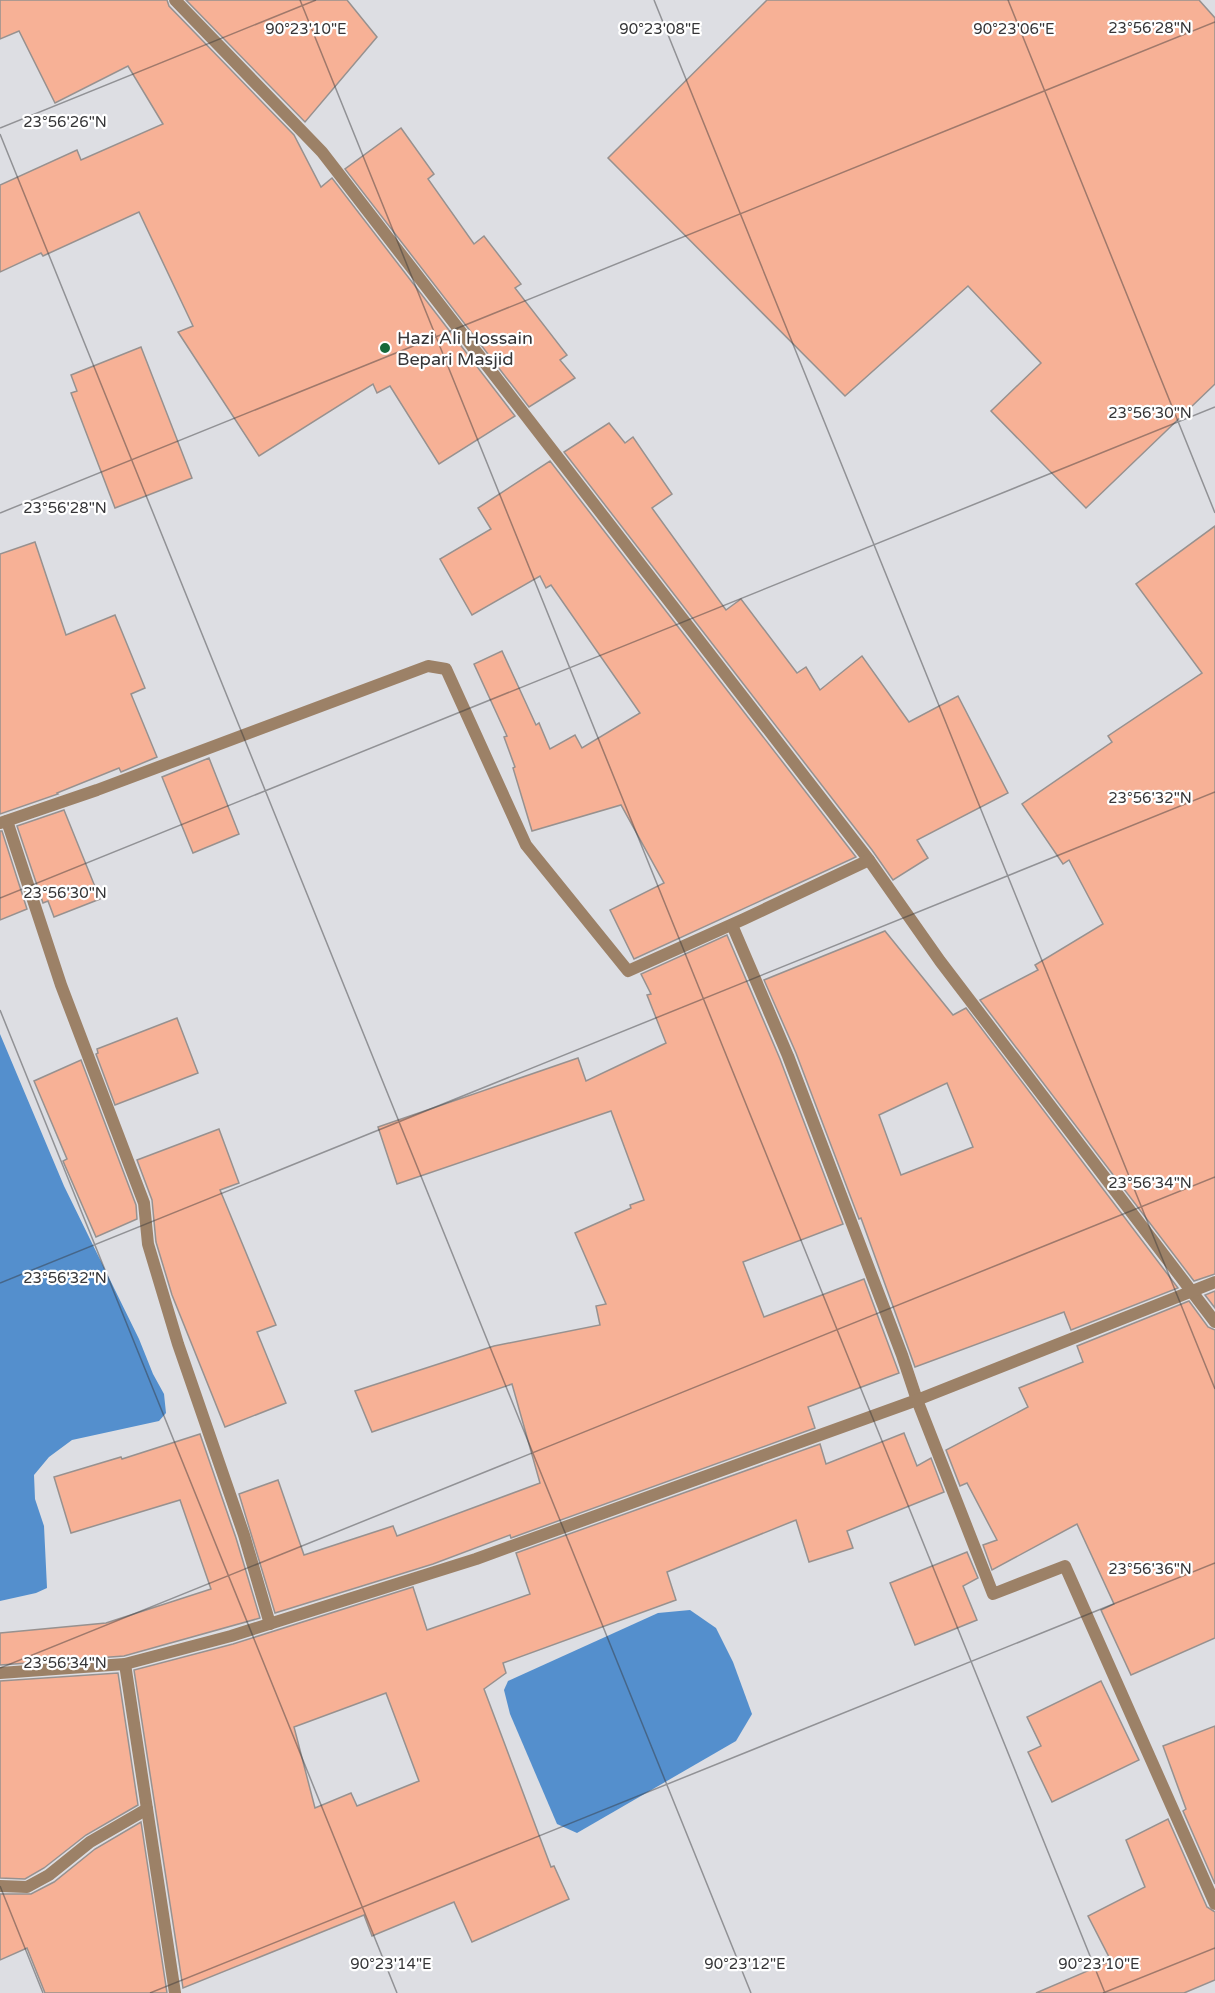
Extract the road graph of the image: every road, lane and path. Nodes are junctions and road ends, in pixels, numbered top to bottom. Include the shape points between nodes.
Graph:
1 (175, 0) edge
2 (4, 822) edge
3 (868, 860) junction
4 (732, 925) junction
5 (1215, 1282) edge
6 (1190, 1292) junction
7 (1215, 1322) edge
8 (917, 1400) junction
9 (270, 1624) junction
10 (125, 1664) junction
11 (0, 1673) edge
12 (147, 1809) junction
13 (0, 1886) edge
14 (1214, 1901) edge
15 (175, 1993) edge

1 - 3 street via 322,153
2 - 4 street via 428,666 447,669 526,845 628,971
2 - 9 street via 144,1203 148,1244
3 - 4 street
3 - 6 street via 940,962
4 - 8 street via 788,1056
5 - 6 street
6 - 7 street
6 - 8 street
8 - 9 street via 476,1559
8 - 14 street via 993,1594 1065,1566
9 - 10 street
10 - 11 street
10 - 12 street
12 - 13 street via 90,1842 49,1875 27,1887
12 - 15 street

